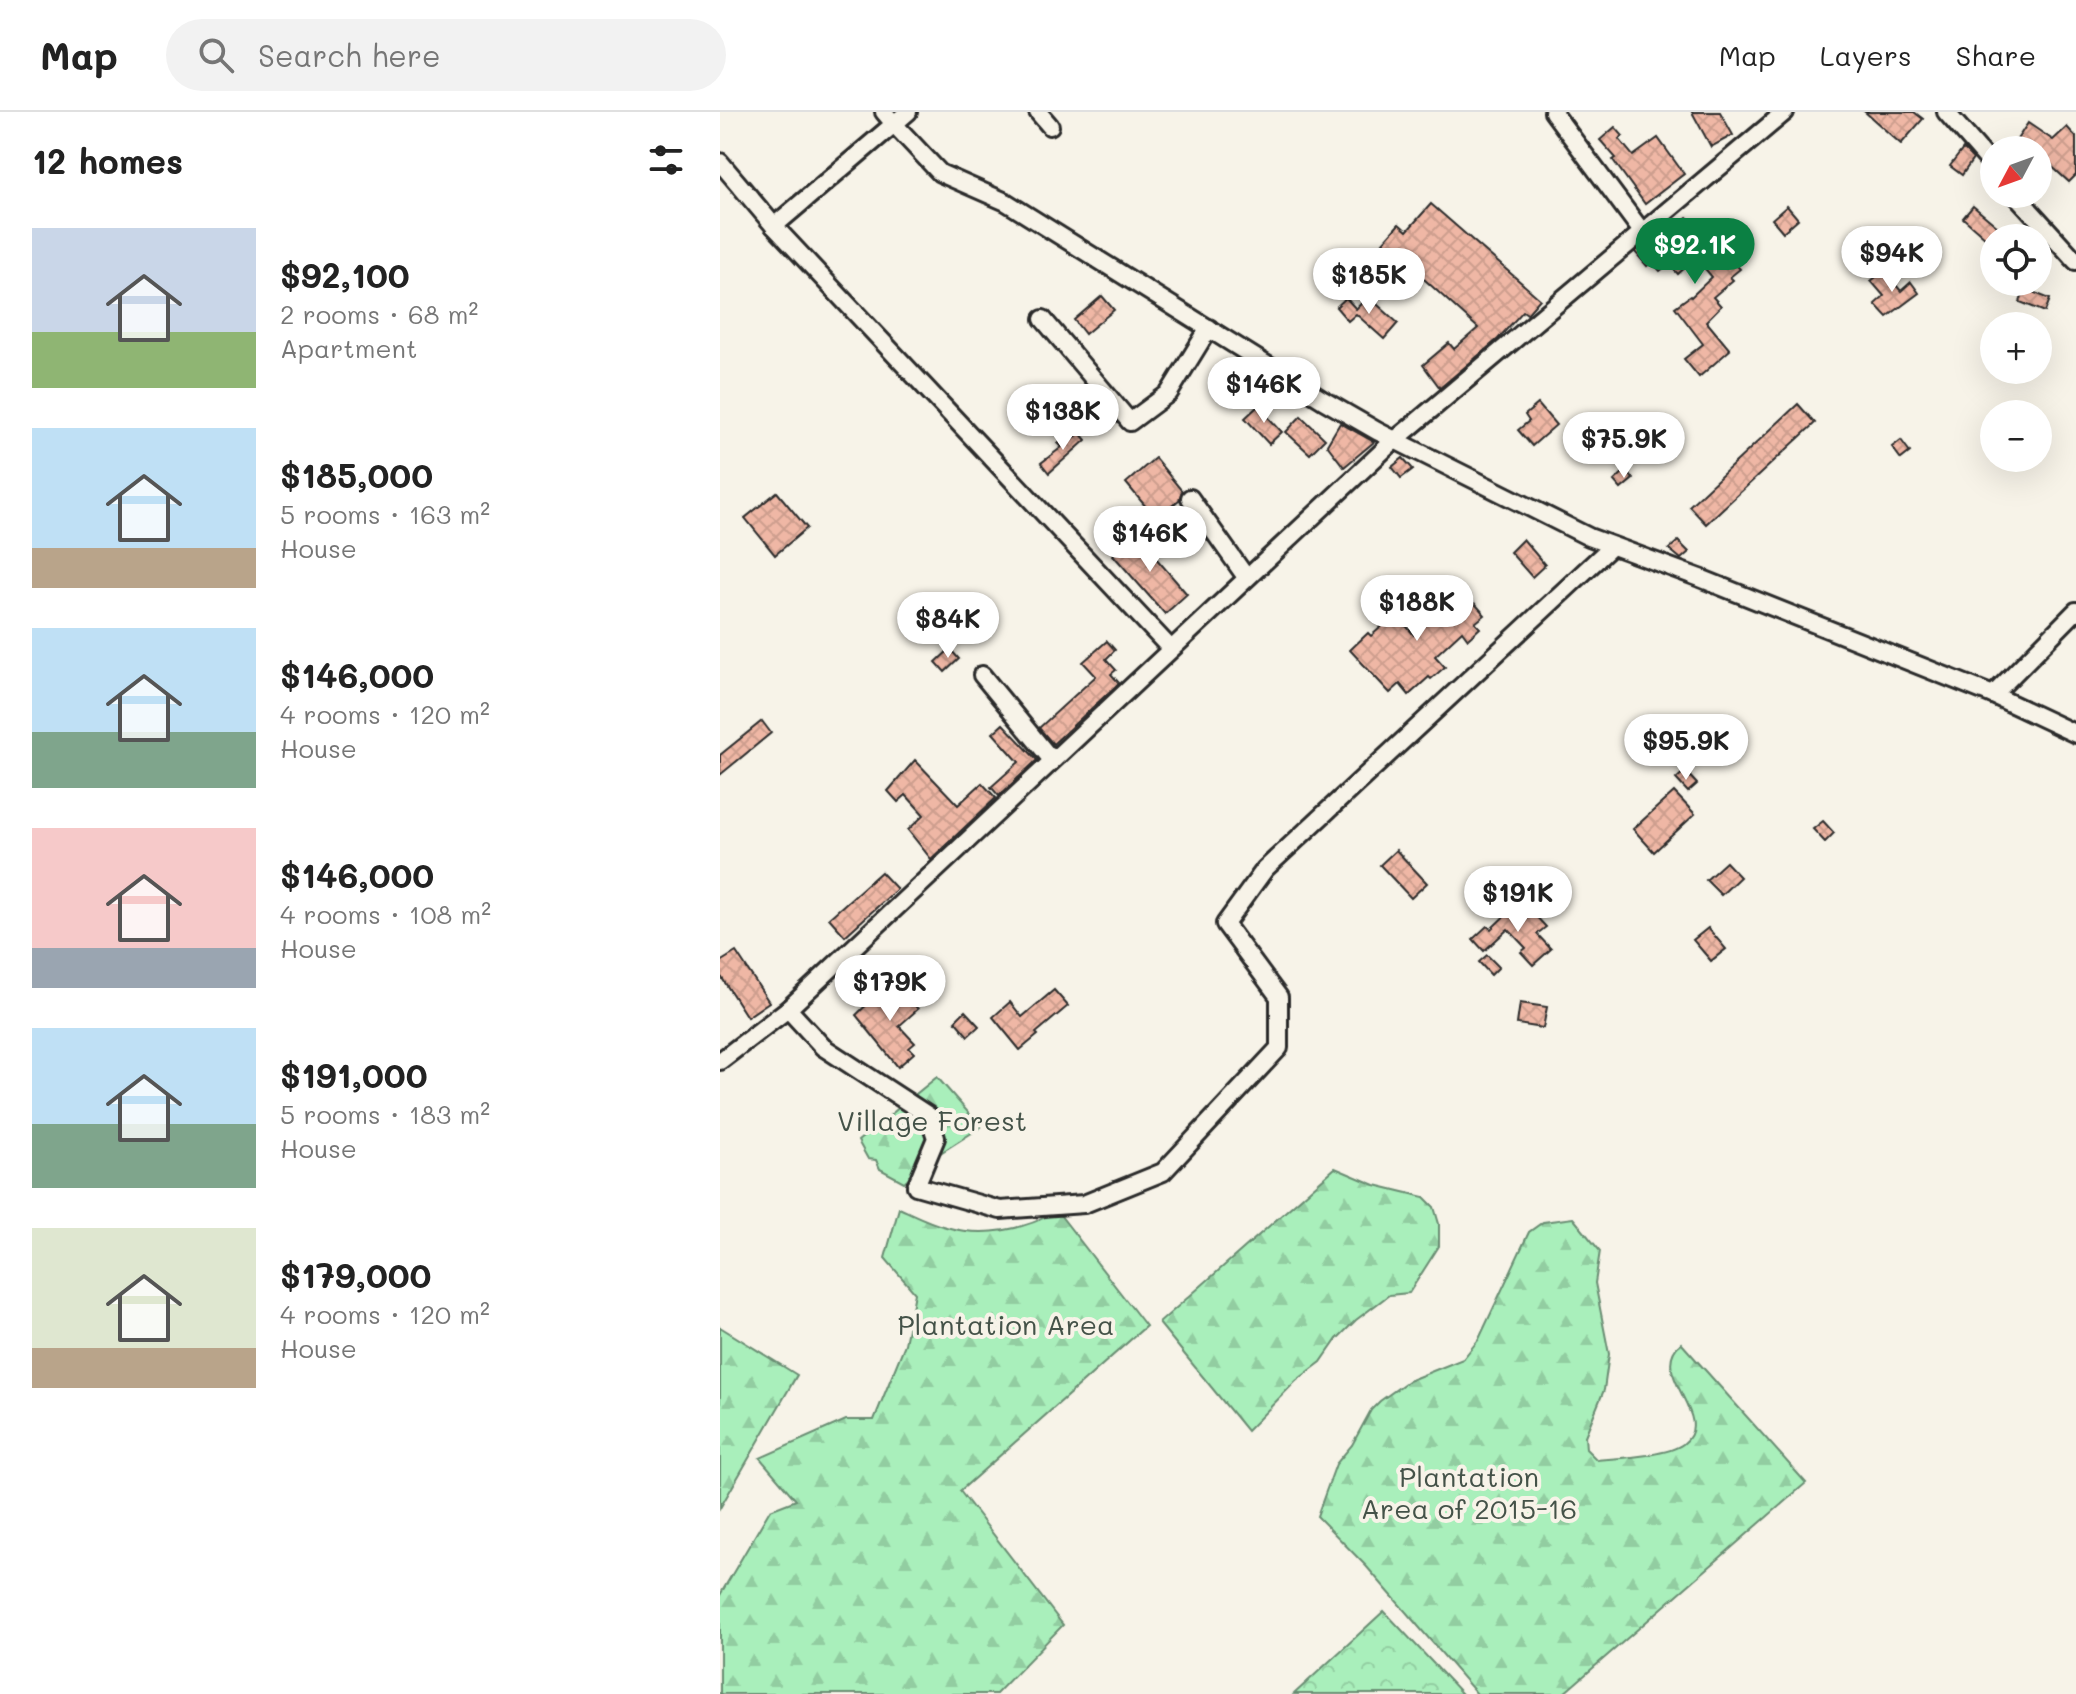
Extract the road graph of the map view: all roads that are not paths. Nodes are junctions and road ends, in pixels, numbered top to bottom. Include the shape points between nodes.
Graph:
1 (908, 112) edge
2 (1038, 112) edge
3 (1553, 112) edge
4 (1785, 112) edge
5 (1946, 112) edge
6 (889, 118) edge
7 (1050, 126) dead end
8 (1980, 151) edge
9 (720, 162) edge
10 (2028, 208) edge
11 (774, 226) junction
12 (1643, 233) junction
13 (2076, 261) edge
14 (1043, 319) dead end
15 (1209, 328) junction
16 (1395, 439) junction
17 (1190, 498) dead end
18 (1612, 546) junction
19 (1246, 577) junction
20 (2076, 611) edge
21 (1170, 648) junction
22 (982, 675) dead end
23 (1993, 695) junction
24 (2076, 734) edge
25 (1051, 759) junction
26 (788, 1009) junction
27 (720, 1061) edge

1 - 6 street
2 - 7 street
3 - 12 street
4 - 12 street
5 - 8 street
6 - 11 street
6 - 15 street via 940,173 1006,202
9 - 11 street
10 - 13 street
11 - 21 street
12 - 16 street
14 - 15 street via 1130,422 1169,393
15 - 16 street
16 - 18 street
16 - 19 street
17 - 19 street
18 - 23 street
18 - 26 street via 1265,869 1225,924 1279,997 1279,1048 1163,1172 1084,1204 1000,1210 916,1186 936,1138 929,1116 823,1047
19 - 21 street
20 - 23 street
21 - 25 street
22 - 25 street
23 - 24 street
25 - 26 street
26 - 27 street

